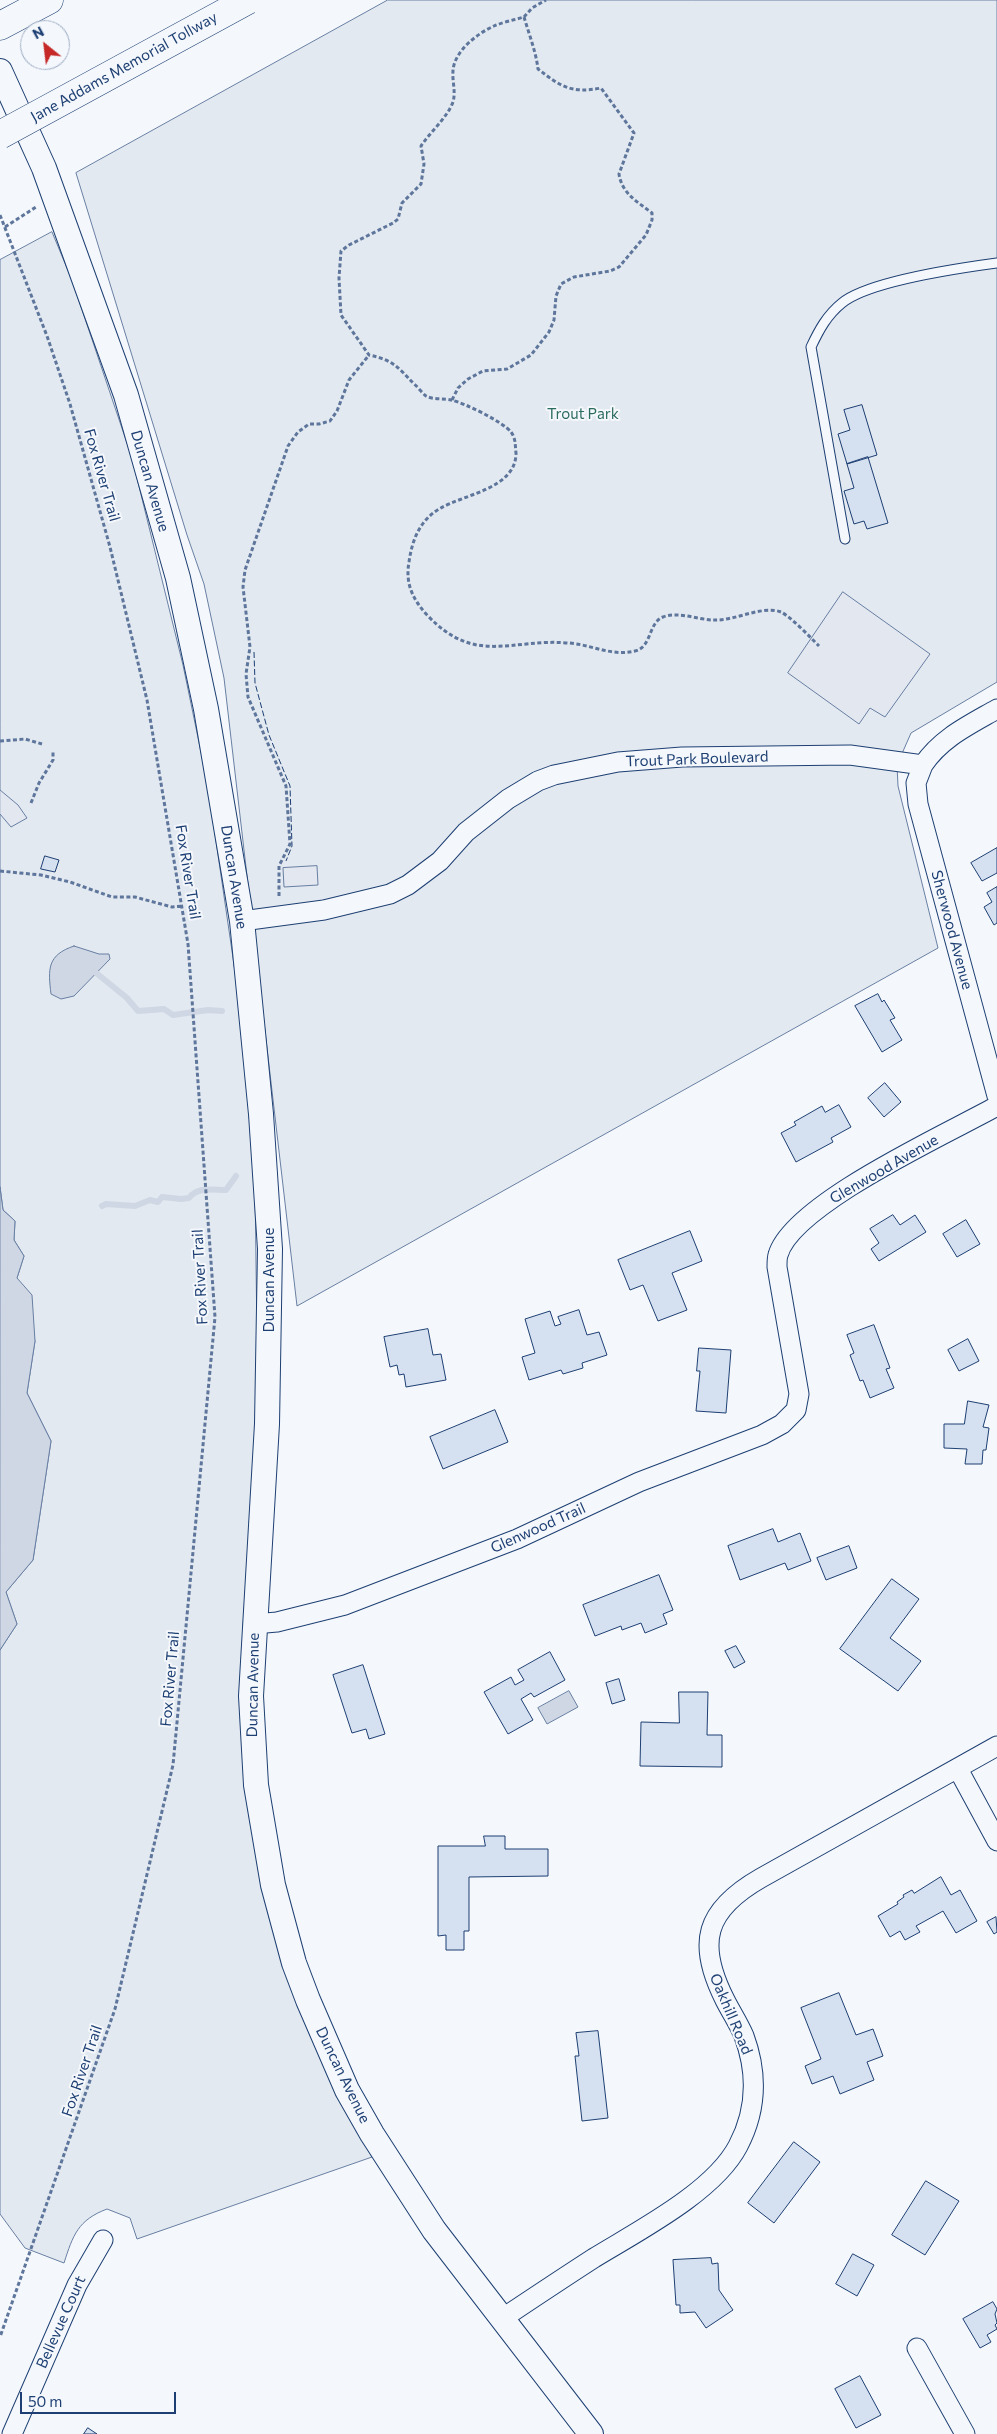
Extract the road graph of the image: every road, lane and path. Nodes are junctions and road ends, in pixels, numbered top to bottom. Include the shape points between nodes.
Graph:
1 (49, 0) edge
2 (248, 0) edge
3 (546, 0) edge
4 (524, 17) junction
5 (0, 26) edge
6 (0, 71) edge
7 (0, 135) edge
8 (56, 199) junction
9 (0, 215) edge
10 (5, 227) junction
11 (997, 262) edge
12 (369, 355) junction
13 (452, 400) junction
14 (845, 539) dead end
15 (819, 646) dead end
16 (997, 709) edge
17 (0, 741) edge
18 (42, 744) dead end
19 (53, 750) dead end
20 (923, 765) junction
21 (31, 803) dead end
22 (0, 871) edge
23 (182, 906) junction
24 (279, 917) junction
25 (242, 920) junction
26 (997, 1096) edge
27 (997, 1106) edge
28 (799, 1394) joint
29 (254, 1624) junction
30 (997, 1746) edge
31 (958, 1769) junction
32 (997, 1840) edge
33 (103, 2240) dead end
34 (503, 2318) junction
35 (0, 2337) edge
36 (917, 2348) dead end
37 (12, 2434) edge
38 (591, 2434) edge
39 (965, 2434) edge

1 - 5 highway
2 - 7 highway, Jane Addams Memorial Tollway, bridge
3 - 4 path
4 - 12 path via 494,26 470,42 456,60 453,70 455,90 448,112 421,146 424,164 421,184 402,203 398,219 341,251 341,315
4 - 13 path via 538,70 563,88 600,88 634,133 620,174 624,188 652,213 652,220 646,234 619,267 574,277 562,284 556,296 554,320 549,332 531,355 507,369 483,371 468,379
6 - 8 street, Duncan Avenue
8 - 10 path via 44,202
8 - 25 street, Duncan Avenue via 126,396 178,578 206,709
9 - 10 path, Fox River Trail
10 - 23 path, Fox River Trail via 70,404 110,547 147,700
11 - 14 lane via 882,284 843,302 820,327 811,347
12 - 13 path via 384,357 427,396
12 - 24 path via 350,380 330,421 309,424 288,446 245,570 244,604 250,647 246,674 248,697 286,786 290,844 279,866
13 - 15 path via 510,431 515,440 516,461 512,472 502,481 438,510 422,524 412,541 408,570 410,590 418,606 450,636 470,644 503,648 568,642 626,653 639,650 657,621 665,616 714,620 768,610 782,613
16 - 20 street via 950,737 930,754
17 - 18 path via 25,739
19 - 21 path via 53,760
20 - 24 street, Trout Park Boulevard via 850,755 682,757 618,762 554,775 522,790 486,815 440,861 408,885 370,900
20 - 26 street, Sherwood Avenue via 916,783 918,804
22 - 23 path via 41,875 112,897 135,897 172,907
23 - 35 path, Fox River Trail via 193,998 215,1317 174,1765 115,2009
24 - 25 street, Trout Park Boulevard
25 - 29 street, Duncan Avenue via 270,1248 267,1424
27 - 28 street, Glenwood Avenue via 835,1194 789,1237 778,1254 777,1267
28 - 29 street, Glenwood Trail via 796,1410 782,1424 762,1435 639,1482 517,1539 345,1605 277,1622
29 - 34 street, Duncan Avenue via 251,1696 256,1785 267,1858 294,1963 331,2054 372,2134 414,2202
30 - 31 street, Oakhill Road
31 - 32 street
31 - 34 street, Oakhill Road via 761,1878 726,1903 712,1926 708,1950 716,1982 744,2035 754,2074 752,2109 738,2147 723,2169 687,2198
33 - 37 street, Bellevue Court via 77,2285
34 - 38 street, Duncan Avenue
36 - 39 street

